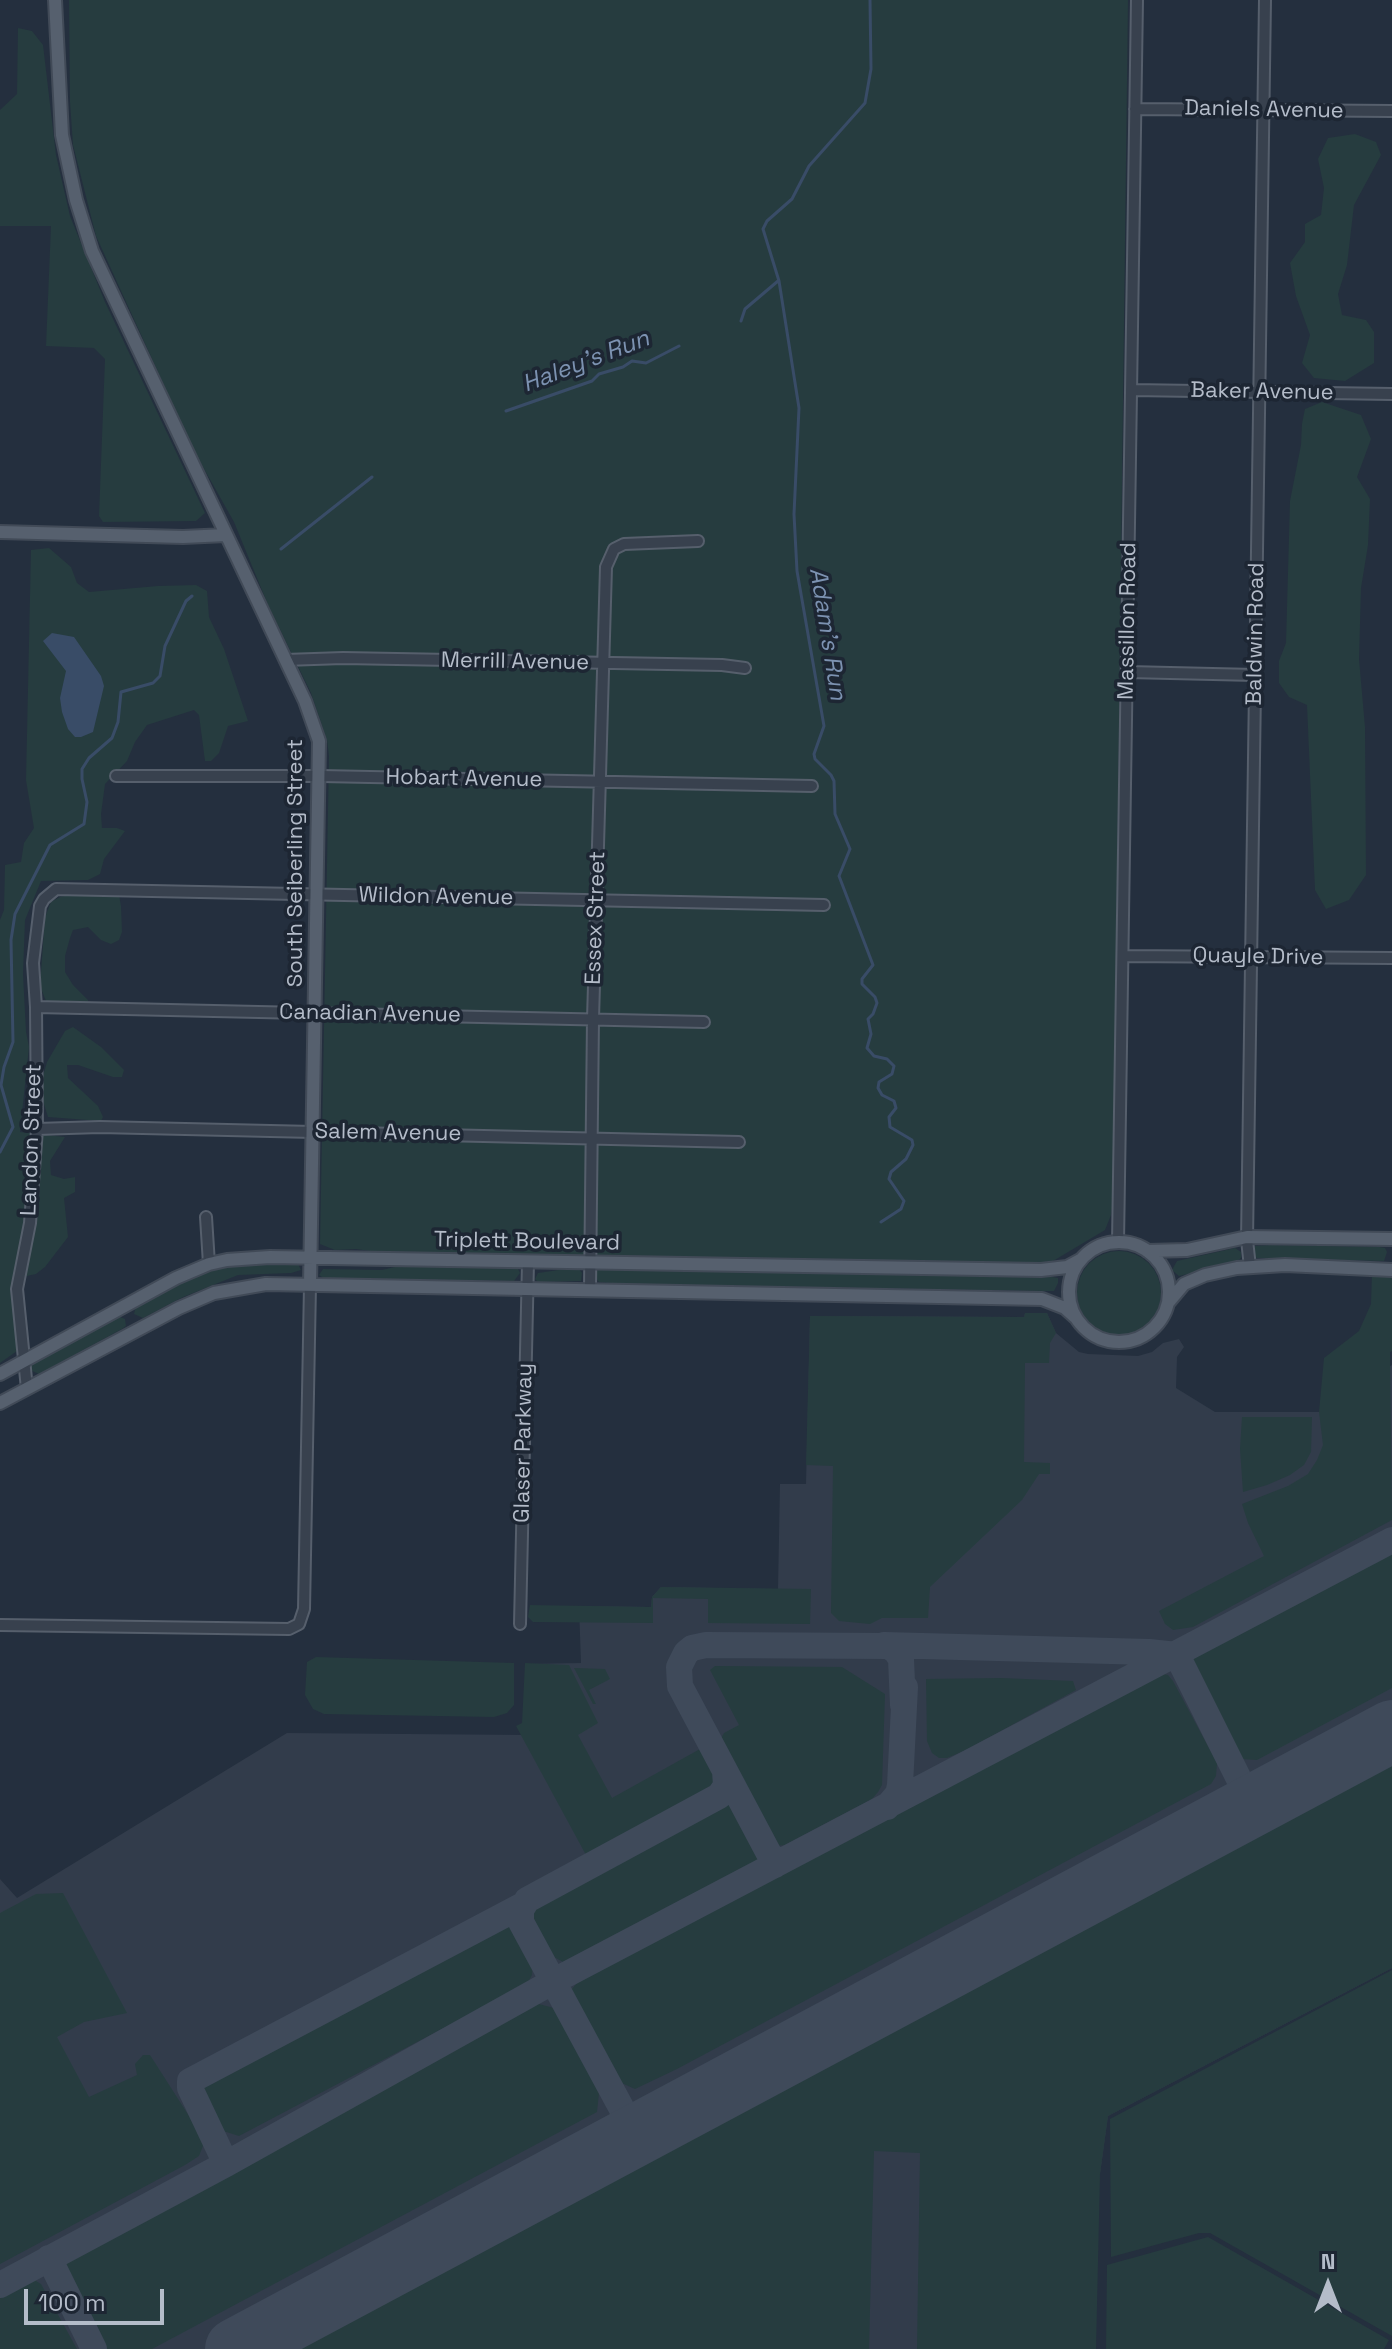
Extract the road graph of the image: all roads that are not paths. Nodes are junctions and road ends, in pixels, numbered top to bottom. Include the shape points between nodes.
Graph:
1 (55, 0) edge
2 (1137, 0) edge
3 (1265, 0) edge
4 (1135, 109) junction
5 (1264, 109) junction
6 (1392, 111) edge
7 (1132, 390) junction
8 (1260, 392) junction
9 (1392, 394) edge
10 (0, 532) edge
11 (226, 535) junction
12 (698, 541) dead end
13 (285, 660) junction
14 (603, 663) junction
15 (745, 668) dead end
16 (1128, 672) junction
17 (1255, 675) junction
18 (116, 776) dead end
19 (321, 776) junction
20 (599, 783) junction
21 (812, 786) dead end
22 (50, 893) joint
23 (318, 895) junction
24 (596, 900) junction
25 (824, 905) dead end
26 (1123, 956) junction
27 (1252, 957) junction
28 (1392, 958) edge
29 (36, 1007) junction
30 (316, 1014) junction
31 (593, 1019) junction
32 (704, 1022) dead end
33 (37, 1129) junction
34 (313, 1133) junction
35 (591, 1139) junction
36 (739, 1142) dead end
37 (206, 1217) dead end
38 (1247, 1237) junction
39 (1392, 1239) edge
40 (1118, 1242) junction
41 (1147, 1251) junction
42 (311, 1258) junction
43 (1080, 1260) junction
44 (528, 1262) junction
45 (590, 1263) junction
46 (209, 1264) junction
47 (1250, 1267) junction
48 (1392, 1270) edge
49 (310, 1285) junction
50 (527, 1288) junction
51 (590, 1289) junction
52 (1168, 1303) junction
53 (1075, 1317) junction
54 (24, 1361) junction
55 (0, 1374) edge
56 (27, 1389) junction
57 (0, 1403) edge
58 (520, 1624) dead end
59 (0, 1625) edge

1 - 11 main road, South Seiberling Street via 61,124 82,222
2 - 4 street, Massillon Road
3 - 5 street, Baldwin Road
4 - 5 street, Daniels Avenue
4 - 7 street, Massillon Road
5 - 6 street, Daniels Avenue
5 - 8 street, Baldwin Road
7 - 8 street, Baker Avenue
7 - 16 street, Massillon Road
8 - 9 street, Baker Avenue
8 - 17 street, Baldwin Road
10 - 11 main road
11 - 13 main road, South Seiberling Street
12 - 14 street, Essex Street via 635,542 614,549 604,582
13 - 14 street, Merrill Avenue
13 - 19 main road, South Seiberling Street via 314,723
14 - 15 street, Merrill Avenue
14 - 20 street, Essex Street
16 - 17 street
16 - 26 street, Massillon Road
17 - 27 street, Baldwin Road
18 - 19 street, Hobart Avenue
19 - 20 street, Hobart Avenue
19 - 23 main road, South Seiberling Street
20 - 21 street, Hobart Avenue
20 - 24 street, Essex Street
22 - 23 street, Wildon Avenue via 67,888
22 - 29 street, Landon Street via 40,906 35,941
23 - 24 street, Wildon Avenue
23 - 30 main road, South Seiberling Street
24 - 25 street, Wildon Avenue
24 - 31 street, Essex Street
26 - 27 street, Quayle Drive
26 - 40 street, Massillon Road
27 - 28 street, Quayle Drive
27 - 38 street, Baldwin Road
29 - 30 street, Canadian Avenue
29 - 33 street, Landon Street
30 - 31 street, Canadian Avenue
30 - 34 main road, South Seiberling Street
31 - 32 street, Canadian Avenue
31 - 35 street, Essex Street
33 - 34 street, Salem Avenue
33 - 54 street, Landon Street via 30,1223 17,1289
34 - 35 street, Salem Avenue
34 - 42 main road, South Seiberling Street
35 - 36 street, Salem Avenue
35 - 45 street, Essex Street
37 - 46 street
38 - 39 main road
38 - 41 main road via 1187,1250
38 - 47 street, Baldwin Road
40 - 41 main road
40 - 43 main road via 1097,1247
41 - 52 main road via 1167,1278
42 - 44 main road, Triplett Boulevard
42 - 46 main road, Triplett Boulevard via 256,1257
42 - 49 main road, South Seiberling Street
43 - 45 main road, Triplett Boulevard via 1041,1270
43 - 53 main road via 1069,1288
44 - 45 main road, Triplett Boulevard
44 - 50 street, Glaser Parkway
45 - 51 street, Essex Street
46 - 54 main road, Triplett Boulevard
47 - 48 main road
47 - 52 main road via 1184,1284
49 - 50 main road, Triplett Boulevard
49 - 56 main road, Triplett Boulevard via 266,1284 214,1293
49 - 59 street, South Seiberling Street via 304,1609 299,1624 289,1629
50 - 51 main road, Triplett Boulevard
50 - 58 street, Glaser Parkway
51 - 53 main road, Triplett Boulevard via 1042,1299
52 - 53 main road via 1152,1330 1125,1342 1096,1337
54 - 55 main road, Triplett Boulevard
54 - 56 street, Landon Street
56 - 57 main road, Triplett Boulevard

